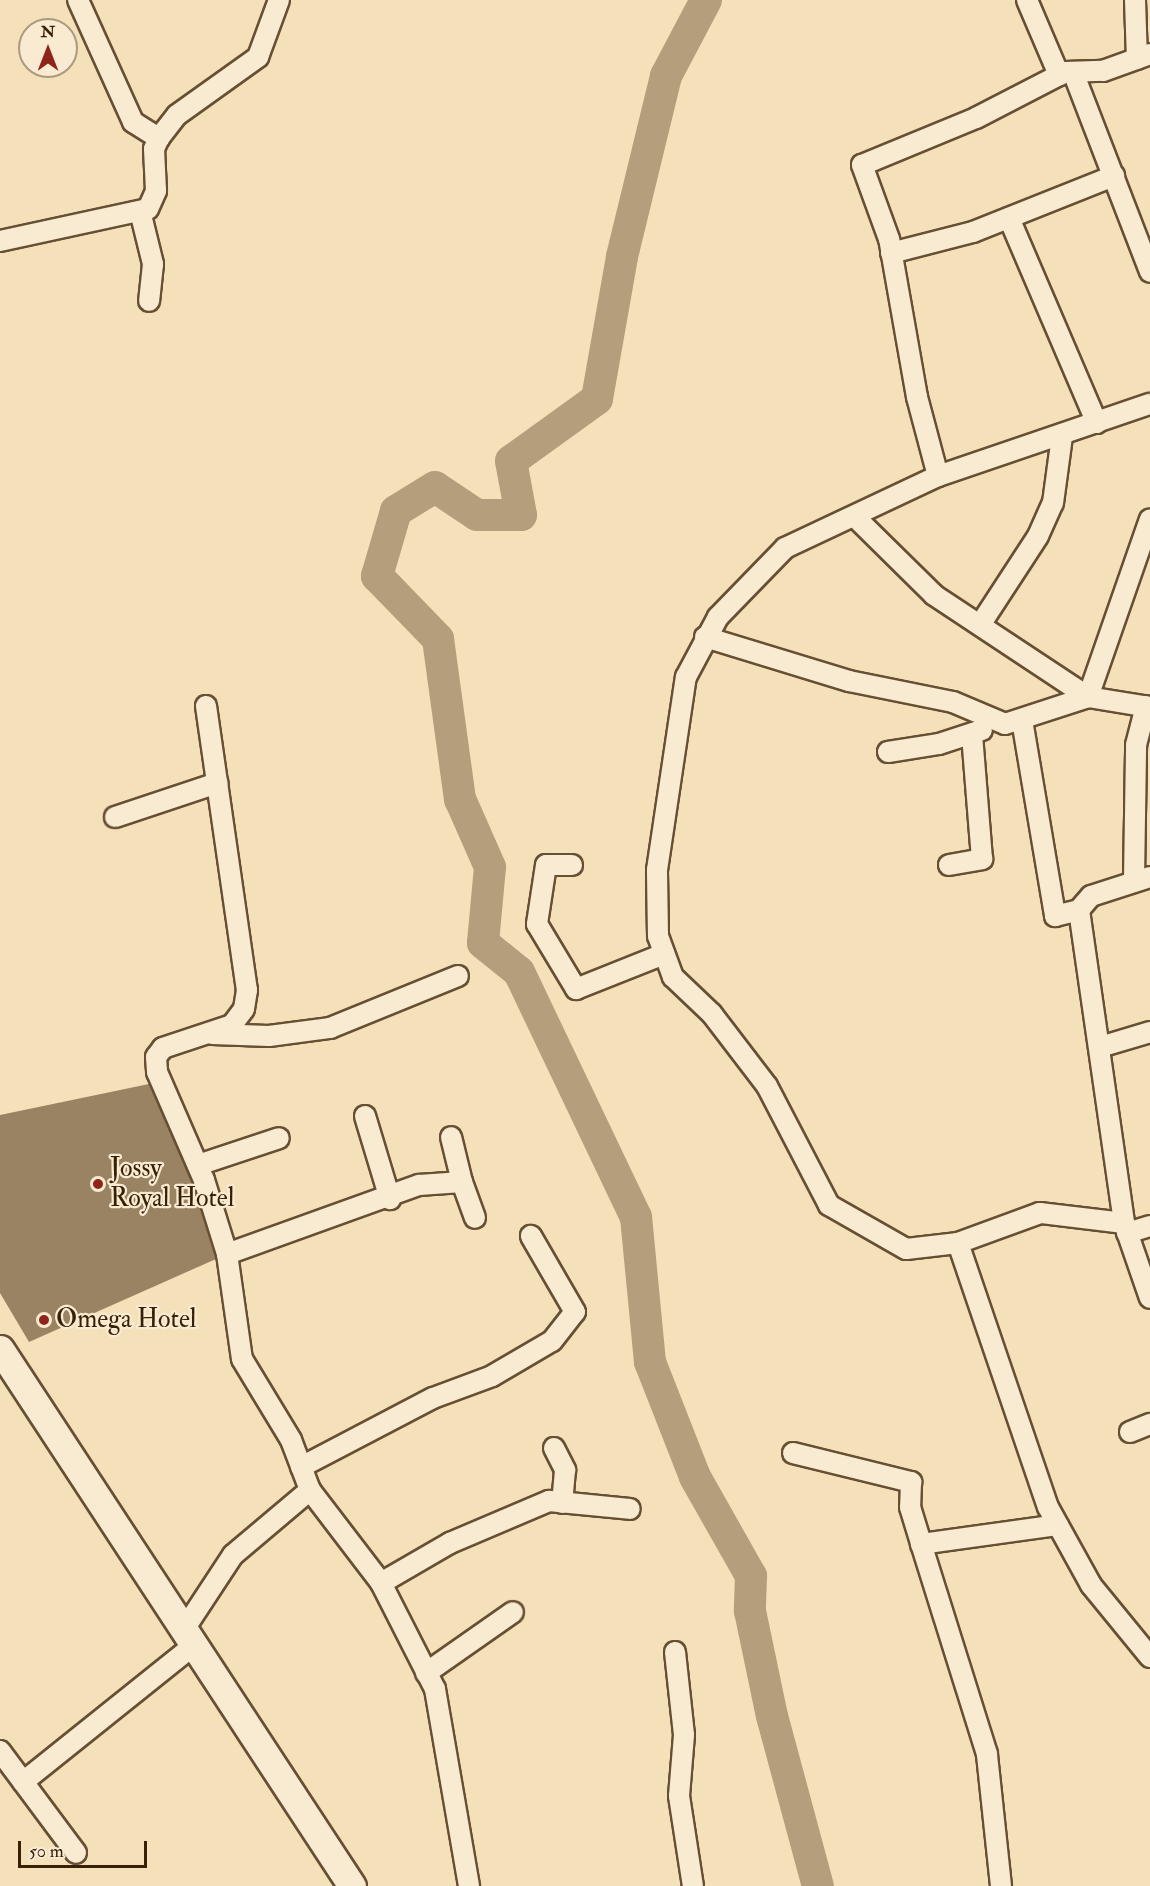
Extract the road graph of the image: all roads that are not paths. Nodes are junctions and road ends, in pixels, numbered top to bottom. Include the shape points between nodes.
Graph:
1 (78, 0) edge
2 (279, 0) edge
3 (1027, 0) edge
4 (1135, 0) edge
5 (1144, 56) edge
6 (1066, 73) junction
7 (159, 138) junction
8 (1114, 176) junction
9 (140, 211) junction
10 (1009, 218) junction
11 (0, 241) edge
12 (891, 253) junction
13 (1150, 272) edge
14 (149, 301) dead end
15 (1150, 404) edge
16 (1097, 423) junction
17 (1062, 436) junction
18 (938, 476) junction
19 (856, 518) junction
20 (1150, 519) edge
21 (980, 626) junction
22 (705, 637) junction
23 (1088, 698) junction
24 (206, 706) dead end
25 (1148, 706) edge
26 (1023, 720) junction
27 (995, 722) junction
28 (972, 736) junction
29 (888, 752) dead end
30 (217, 783) junction
31 (115, 817) dead end
32 (572, 865) dead end
33 (949, 865) dead end
34 (1142, 878) edge
35 (1079, 909) junction
36 (664, 954) junction
37 (458, 976) dead end
38 (1150, 1032) edge
39 (209, 1034) junction
40 (1100, 1047) junction
41 (365, 1116) dead end
42 (279, 1137) dead end
43 (451, 1137) dead end
44 (198, 1165) junction
45 (462, 1182) junction
46 (390, 1199) junction
47 (475, 1218) dead end
48 (1150, 1226) edge
49 (1126, 1228) junction
50 (531, 1236) dead end
51 (958, 1243) junction
52 (227, 1254) junction
53 (1150, 1298) edge
54 (0, 1349) edge
55 (1150, 1424) edge
56 (1130, 1432) dead end
57 (554, 1448) dead end
58 (793, 1453) dead end
59 (301, 1467) junction
60 (310, 1490) junction
61 (562, 1503) junction
62 (630, 1509) dead end
63 (1058, 1525) junction
64 (921, 1544) junction
65 (381, 1583) junction
66 (513, 1612) dead end
67 (188, 1638) junction
68 (675, 1652) dead end
69 (1150, 1657) edge
70 (426, 1673) junction
71 (0, 1752) edge
72 (23, 1782) junction
73 (76, 1853) dead end
74 (352, 1886) edge
75 (469, 1886) edge
76 (693, 1886) edge
77 (1001, 1886) edge

1 - 7 street via 133,122
2 - 7 street via 258,57 177,115
3 - 6 street
4 - 5 street
5 - 6 street via 1103,71
6 - 8 street
6 - 12 street via 976,118 862,165
7 - 9 street via 154,198
8 - 10 street
8 - 13 street
9 - 11 street
9 - 14 street via 153,264
10 - 12 street
10 - 16 street
12 - 18 street via 917,397
15 - 16 street
16 - 17 street
17 - 18 street
17 - 21 street via 1053,503 1038,536
18 - 19 street
19 - 21 street via 934,595
19 - 22 street via 785,548
20 - 23 street
21 - 23 street
22 - 27 street via 849,681 952,702
22 - 36 street via 686,677 657,870 658,936
23 - 25 street
23 - 26 street
24 - 30 street
25 - 34 street via 1137,745
26 - 27 street
26 - 35 street via 1055,916
27 - 28 street
28 - 29 street
28 - 33 street via 982,859
30 - 31 street
30 - 39 street via 247,990 240,1018
32 - 36 street via 546,865 537,924 576,989
34 - 35 street via 1091,896
35 - 40 street
36 - 51 street via 673,977 711,1014 767,1086 829,1205 906,1249
37 - 39 street via 330,1028 269,1036
38 - 40 street
39 - 44 street via 163,1048 156,1057 157,1072
40 - 49 street
41 - 46 street
42 - 44 street
43 - 45 street
44 - 52 street
45 - 46 street via 419,1185
45 - 47 street
46 - 52 street
48 - 49 street
49 - 51 street via 1040,1213
49 - 53 street
50 - 59 street via 575,1312 552,1341 492,1376 433,1398
51 - 63 street via 1016,1402 1027,1452
52 - 59 street via 243,1359
54 - 67 street
55 - 56 street
57 - 61 street via 565,1470
58 - 64 street via 911,1482 910,1507
59 - 60 street
60 - 65 street
60 - 67 street via 233,1554
61 - 62 street
61 - 65 street via 549,1501 492,1524
63 - 64 street
63 - 69 street via 1091,1585
64 - 77 street via 987,1754
65 - 70 street
66 - 70 street
67 - 72 street
67 - 74 street
68 - 76 street via 684,1735 679,1796
70 - 75 street via 435,1689 457,1797
71 - 72 street
72 - 73 street

